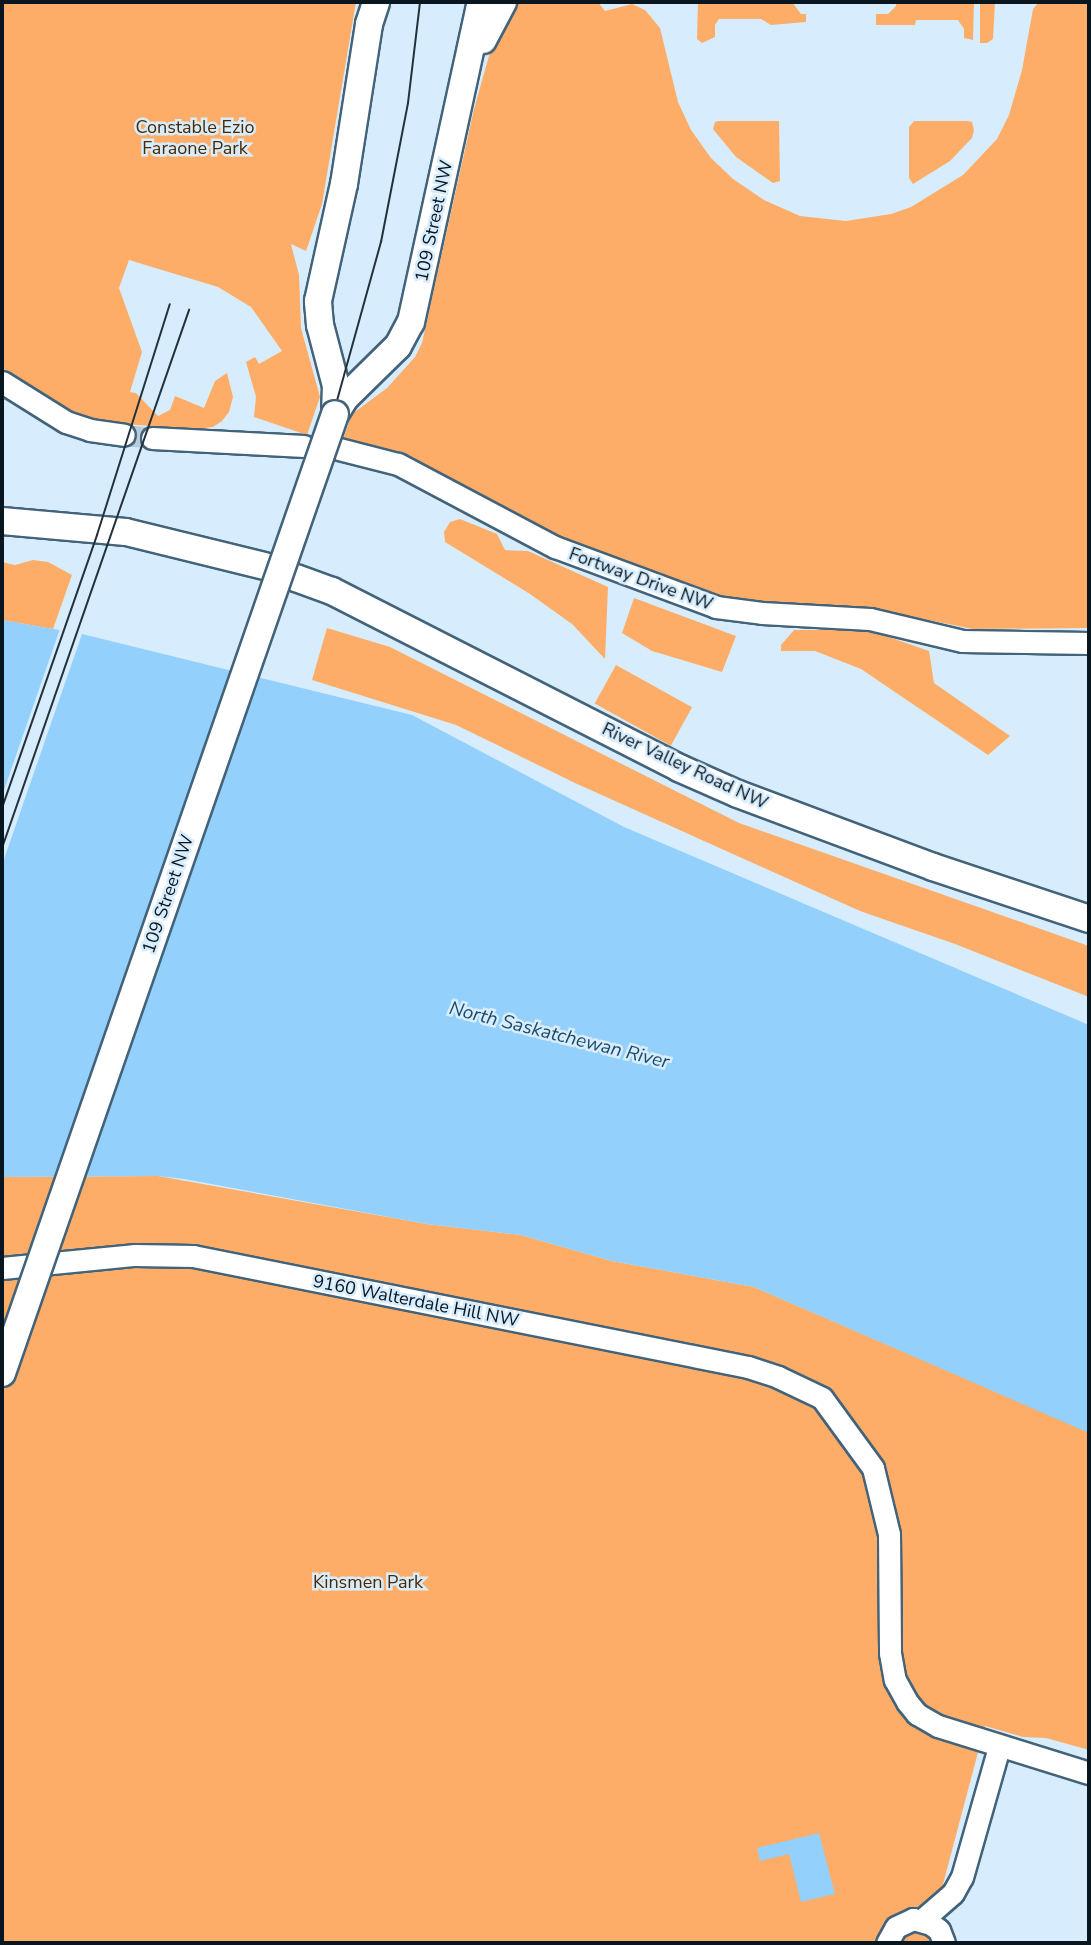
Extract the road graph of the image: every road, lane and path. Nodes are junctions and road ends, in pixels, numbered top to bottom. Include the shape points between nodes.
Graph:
1 (481, 2) edge
2 (503, 2) edge
3 (371, 9) edge
4 (463, 89) junction
5 (2, 382) edge
6 (335, 414) junction
7 (124, 435) tunnel mouth
8 (152, 438) tunnel mouth
9 (304, 446) dead end
10 (339, 449) dead end
11 (2, 521) edge
12 (2, 536) edge
13 (216, 552) junction
14 (264, 566) dead end
15 (296, 578) dead end
16 (1089, 643) edge
17 (1089, 919) edge
18 (2, 1268) edge
19 (2, 1373) edge
20 (999, 1747) junction
21 (1089, 1773) edge
22 (922, 1920) junction
23 (887, 1943) edge
24 (944, 1943) edge

1 - 4 main road, 109 Street NW
2 - 4 main road
3 - 6 main road, 109 Street NW via 344,184 320,288 320,325 336,386
4 - 6 main road, 109 Street NW via 411,322 393,352 345,398
5 - 7 street via 66,422
6 - 19 main road, 109 Street NW, bridge
8 - 9 street
10 - 16 street, Fortway Drive NW via 398,464 555,547 716,607 870,619 962,641
11 - 13 main road via 127,532
12 - 13 main road via 70,535
13 - 14 main road
15 - 17 main road, River Valley Road NW via 331,591 738,794
18 - 20 street, 9160 Walterdale Hill NW via 135,1255 192,1256 748,1367 822,1398 873,1468 882,1497 889,1534 890,1653 901,1693 917,1714
20 - 21 street
20 - 22 street via 962,1877 953,1894
22 - 23 street via 904,1922
22 - 24 street via 939,1930

